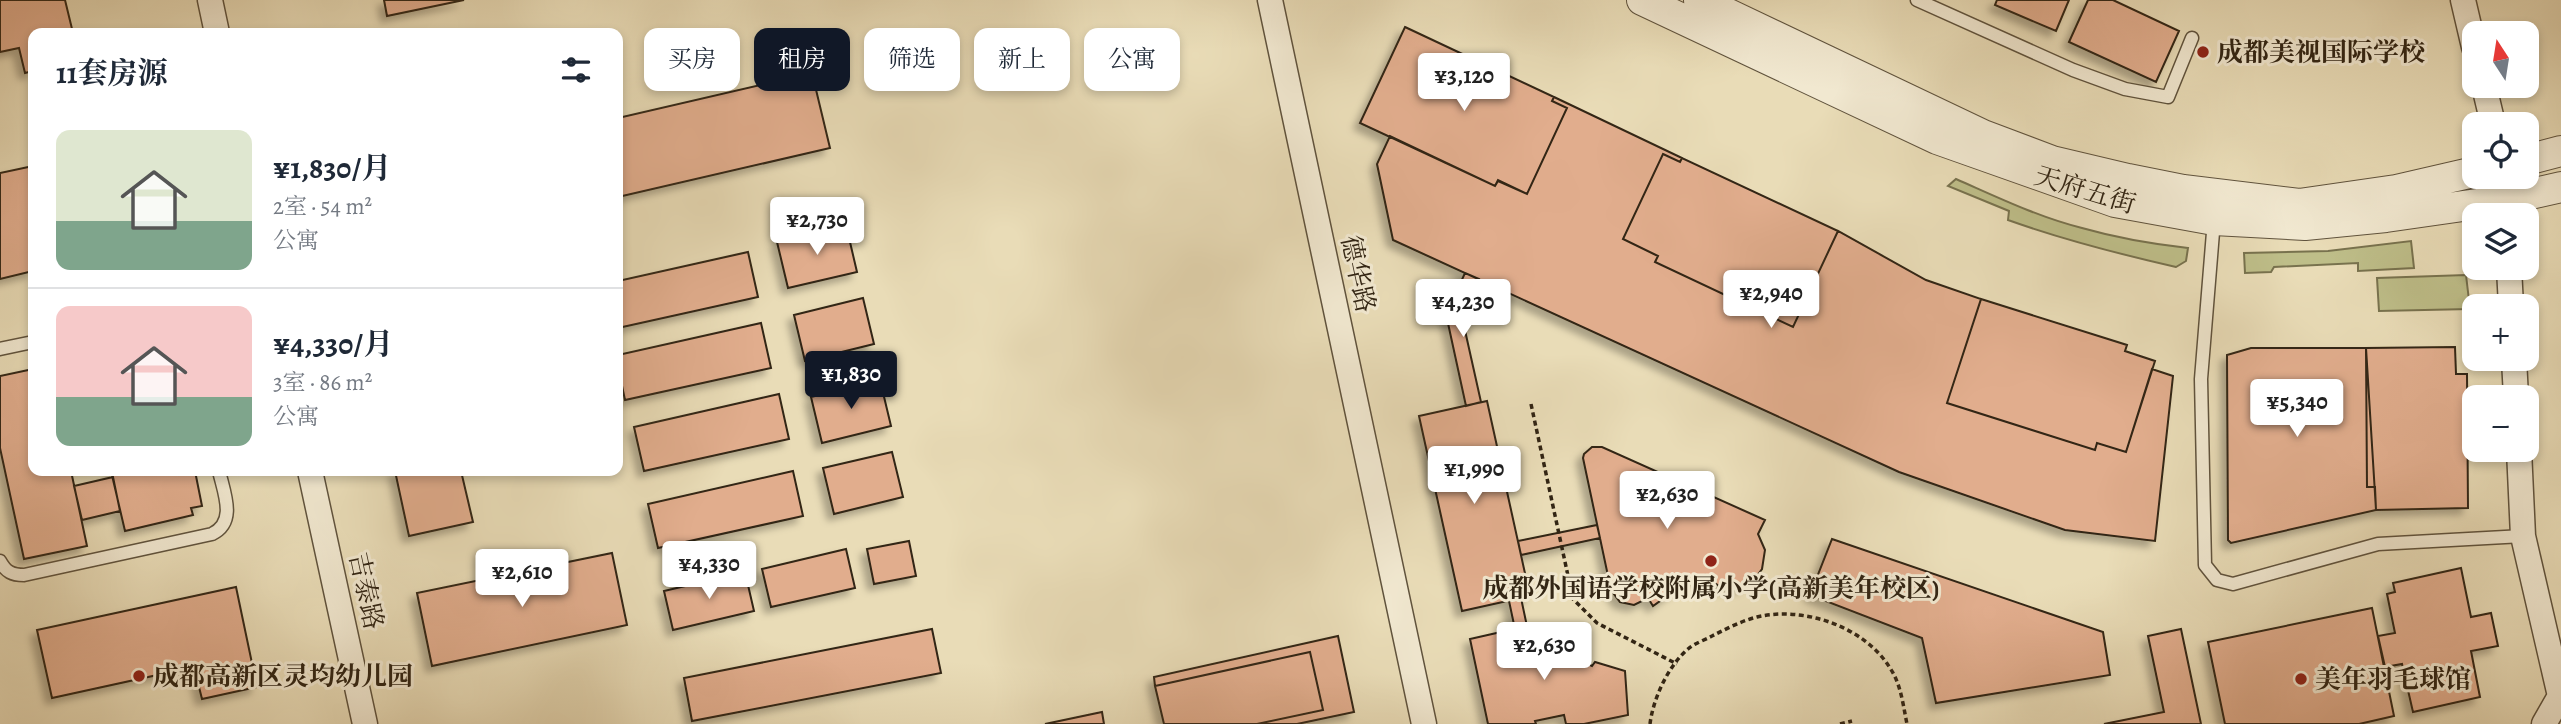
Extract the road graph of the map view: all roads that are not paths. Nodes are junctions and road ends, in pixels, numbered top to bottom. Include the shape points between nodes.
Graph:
1 (211, 0) edge
2 (1270, 0) edge
3 (1642, 0) edge
4 (1699, 0) edge
5 (1917, 0) edge
6 (2463, 0) edge
7 (2468, 21) edge
8 (216, 28) edge
9 (2192, 38) dead end
10 (2561, 151) edge
11 (2539, 157) edge
12 (2462, 175) edge
13 (2561, 187) edge
14 (2519, 203) edge
15 (2462, 211) edge
16 (2214, 220) junction
17 (28, 343) edge
18 (0, 349) edge
19 (2520, 462) edge
20 (220, 476) edge
21 (311, 476) edge
22 (2523, 536) junction
23 (0, 561) edge
24 (2546, 723) edge
25 (365, 724) edge
26 (1423, 724) edge

1 - 8 street
2 - 26 street, 德华路
3 - 16 street, 天府五街 via 1937,139 2115,202
4 - 12 street, 天府五街 via 1983,135 2052,161 2128,179 2299,204
5 - 9 lane via 2073,70 2125,89 2168,97
6 - 7 street
10 - 11 street
13 - 14 street, 天府五街
15 - 16 street, 天府五街 via 2305,225
16 - 22 lane via 2201,379 2205,565 2217,580 2233,584 2378,544
17 - 18 lane
19 - 22 street
20 - 23 lane via 228,513 221,530 212,534 24,575 6,571
21 - 25 street, 吉泰路
22 - 24 street via 2560,696

